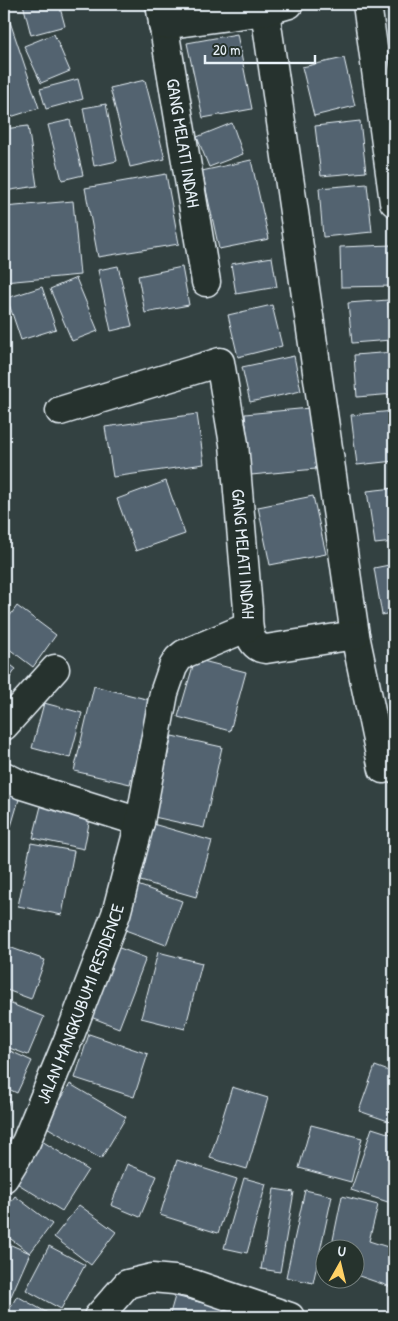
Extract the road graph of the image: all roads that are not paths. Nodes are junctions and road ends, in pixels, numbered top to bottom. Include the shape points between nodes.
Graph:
1 (367, 4) edge
2 (277, 7) edge
3 (162, 14) edge
4 (394, 202) edge
5 (206, 282) dead end
6 (60, 411) dead end
7 (248, 627) junction
8 (355, 635) junction
9 (55, 669) dead end
10 (4, 726) edge
11 (383, 769) dead end
12 (4, 776) edge
13 (140, 822) junction
14 (4, 1178) edge
15 (98, 1317) edge
16 (290, 1317) edge

1 - 4 street
2 - 3 street
2 - 8 street
3 - 5 street, GANG MELATI INDAH
6 - 7 street, GANG MELATI INDAH via 220,362 234,444
7 - 8 street, GANG MELATI INDAH via 258,647 266,650
7 - 13 street, JALAN MANGKUBUMI RESIDENCE via 184,654 173,667 164,693
8 - 11 street
9 - 10 street
12 - 13 street via 22,785
13 - 14 street, JALAN MANGKUBUMI RESIDENCE via 116,914 81,1007 26,1142
15 - 16 street via 127,1284 152,1278 193,1284

